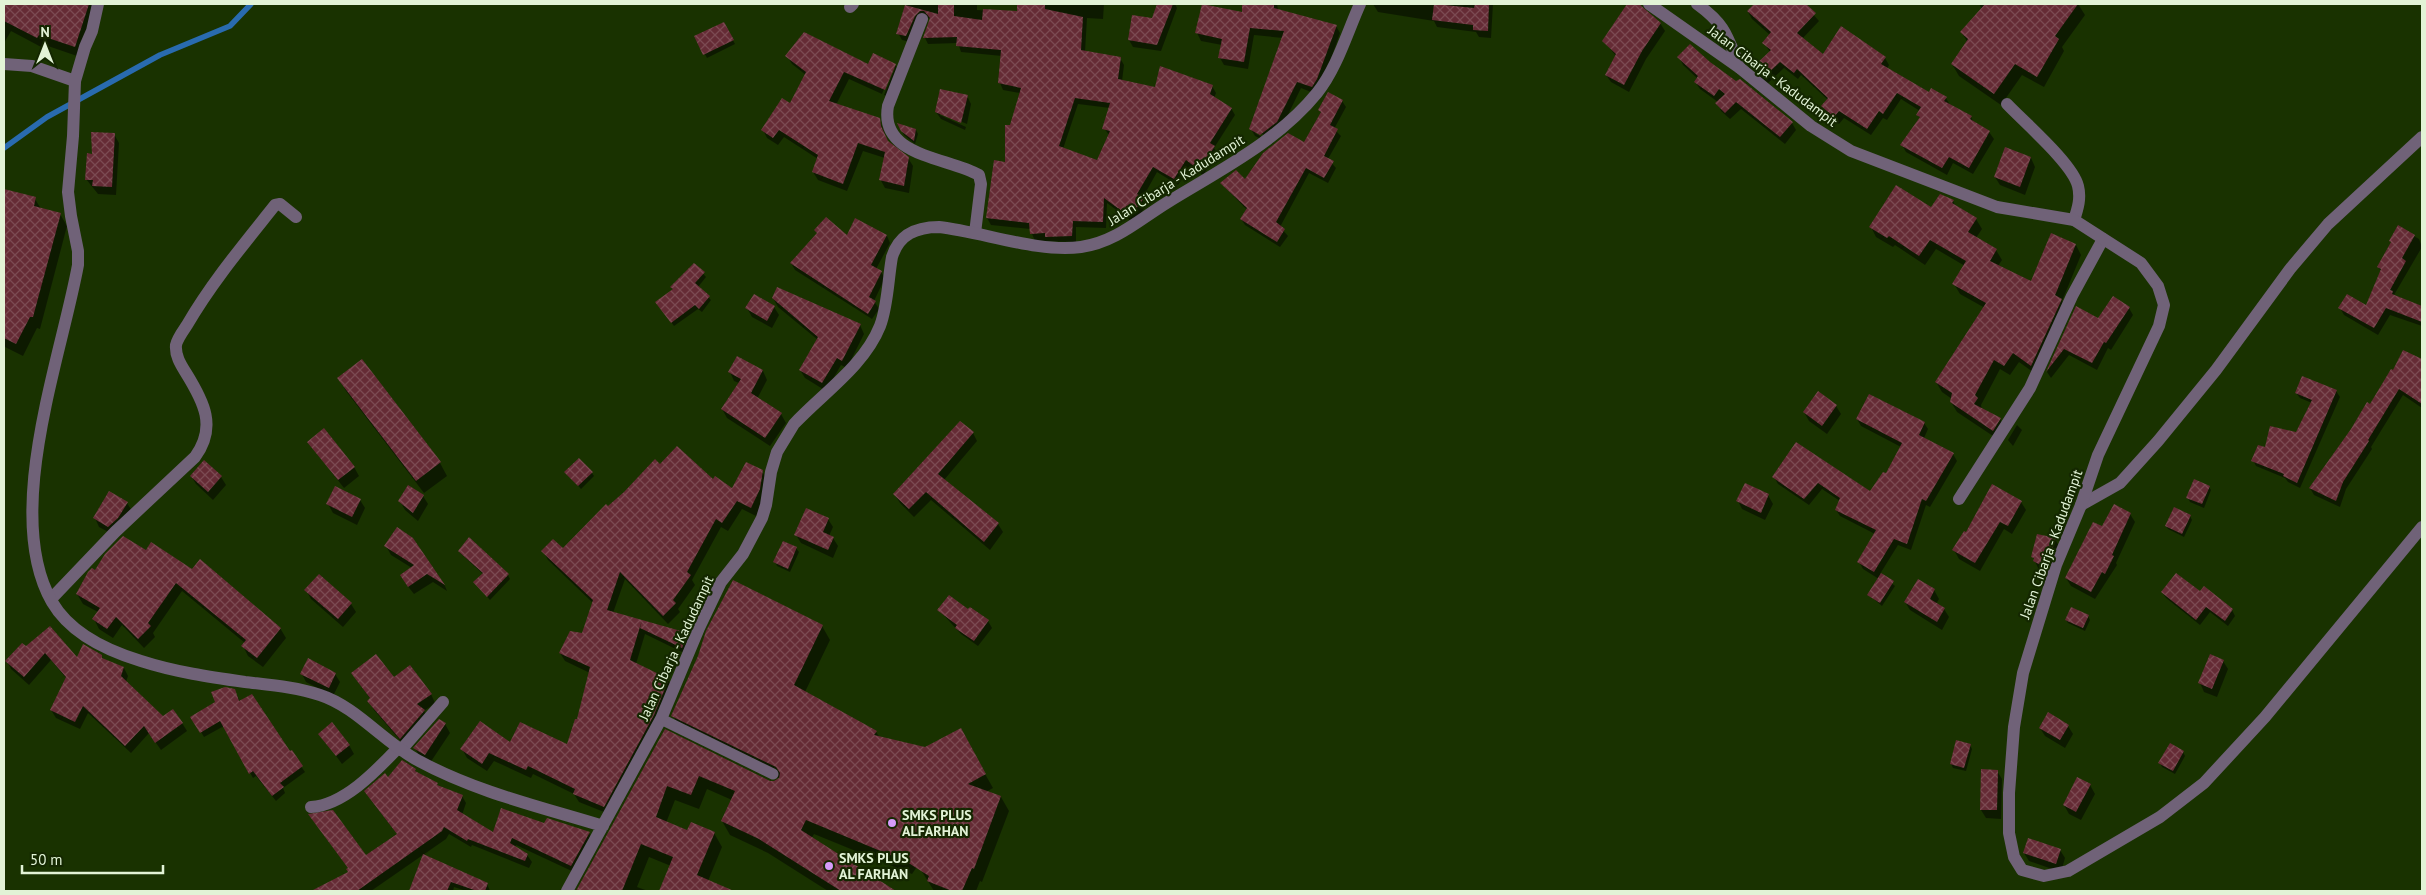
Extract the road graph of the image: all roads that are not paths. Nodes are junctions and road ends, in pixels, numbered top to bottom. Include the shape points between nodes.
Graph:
1 (98, 4) edge
2 (1360, 4) edge
3 (1649, 4) edge
4 (1697, 4) edge
5 (922, 19) dead end
6 (4, 64) edge
7 (1740, 68) junction
8 (75, 81) junction
9 (2007, 104) dead end
10 (2422, 137) edge
11 (296, 217) dead end
12 (2074, 220) junction
13 (975, 233) junction
14 (2103, 238) junction
15 (1959, 499) dead end
16 (2082, 505) junction
17 (2422, 527) edge
18 (51, 599) junction
19 (443, 702) dead end
20 (661, 719) junction
21 (399, 749) junction
22 (773, 774) dead end
23 (311, 807) dead end
24 (604, 826) junction
25 (567, 891) edge

1 - 8 street
2 - 13 street, Jalan Cibarja - Kadudampit via 1319,91 1300,113 1245,156 1131,227 1109,239 1079,247 1025,243
3 - 7 street, Jalan Cibarja - Kadudampit
4 - 7 street via 1716,18 1726,33
5 - 13 street via 888,106 887,122 896,139 908,147 979,175 981,184
6 - 8 street via 32,66
7 - 12 street, Jalan Cibarja - Kadudampit via 1811,126 1851,151 1997,206
8 - 18 street via 68,192 78,265 44,413 33,501 32,528 43,584
9 - 12 street via 2061,159 2078,184 2080,200
10 - 16 street via 2328,224 2290,269 2216,370 2120,483
11 - 18 street via 280,204 275,205 203,297 176,344 178,360 206,410 206,436 202,448
12 - 14 street, Jalan Cibarja - Kadudampit
13 - 20 street, Jalan Cibarja - Kadudampit via 926,227 911,232 895,247 881,323 875,338 856,364 806,411 777,452 762,518 743,554 721,582
14 - 15 street via 2030,388
14 - 16 street, Jalan Cibarja - Kadudampit via 2141,263 2158,286 2164,305 2159,326 2098,455
16 - 17 street, Jalan Cibarja - Kadudampit via 2056,565 2023,673 2014,727 2009,793 2009,833 2014,858 2022,870 2044,876 2068,871 2109,848 2160,817 2204,783 2265,717
18 - 21 street via 66,620 92,640 114,651 198,675 317,694 337,702
19 - 21 street
20 - 22 lane
20 - 24 street, Jalan Cibarja - Kadudampit
21 - 23 street via 338,799 326,806
21 - 24 street via 458,780
24 - 25 street, Jalan Cibarja - Kadudampit

